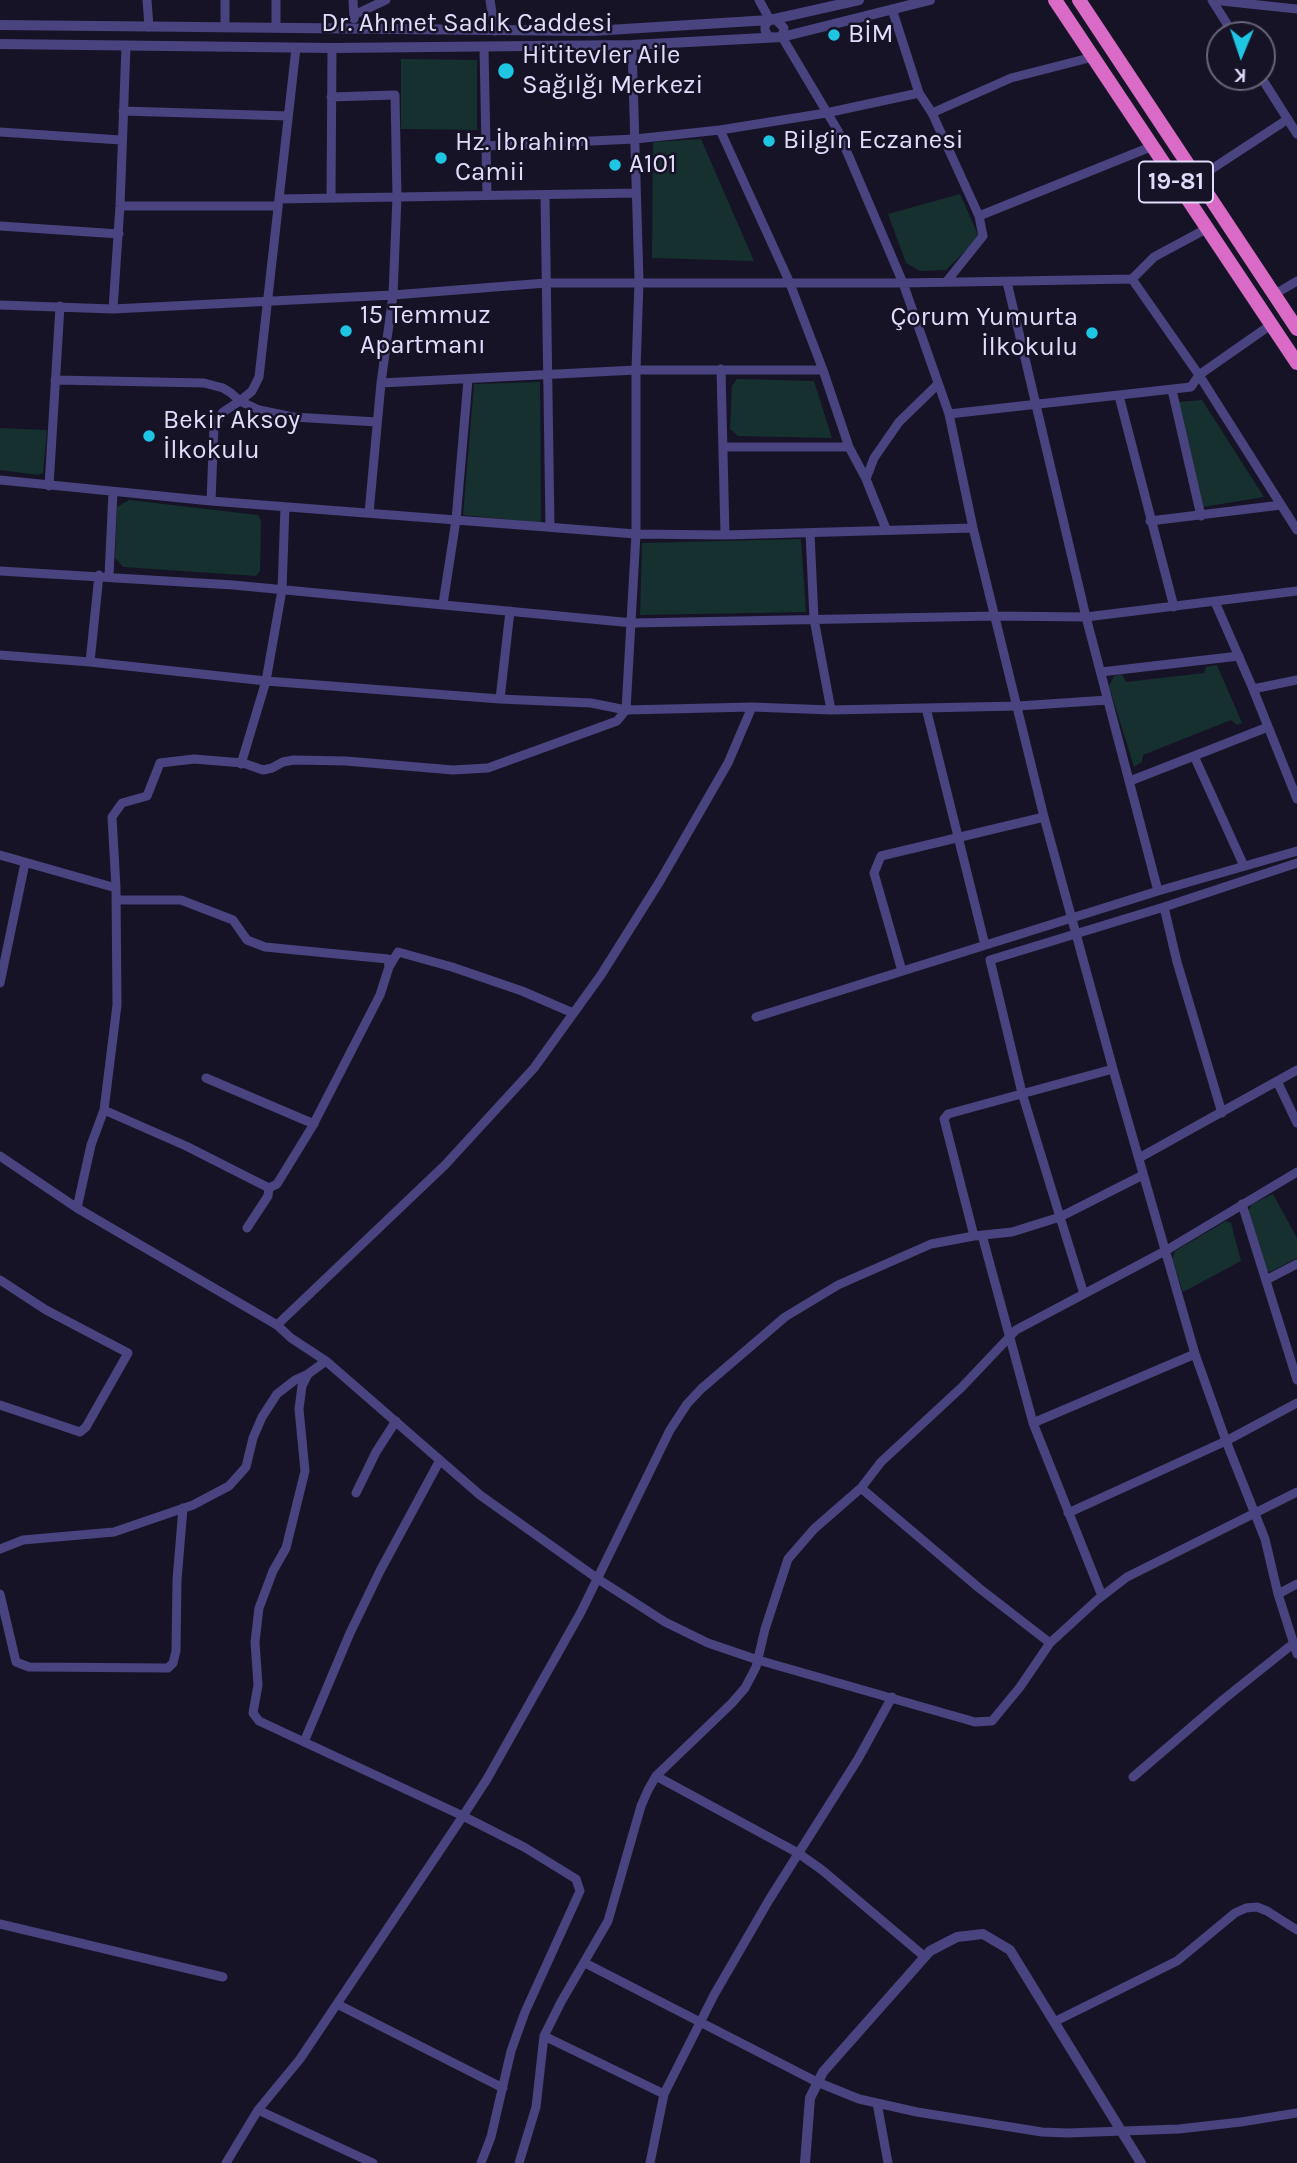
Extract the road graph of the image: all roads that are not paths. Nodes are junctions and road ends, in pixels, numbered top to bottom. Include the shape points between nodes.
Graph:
1 (147, 0) edge
2 (225, 0) edge
3 (275, 0) edge
4 (353, 0) edge
5 (386, 0) edge
6 (490, 0) edge
7 (758, 0) edge
8 (859, 0) edge
9 (930, 0) edge
10 (1055, 0) edge
11 (1079, 0) edge
12 (1212, 0) edge
13 (892, 9) junction
14 (1297, 9) edge
15 (354, 15) junction
16 (773, 20) junction
17 (1225, 21) edge
18 (0, 25) edge
19 (149, 27) junction
20 (225, 27) junction
21 (276, 27) junction
22 (354, 27) junction
23 (495, 31) junction
24 (777, 37) junction
25 (0, 44) edge
26 (632, 45) junction
27 (126, 46) junction
28 (296, 48) junction
29 (332, 48) junction
30 (484, 48) junction
31 (1093, 57) junction
32 (1270, 91) edge
33 (919, 93) junction
34 (331, 97) junction
35 (123, 111) junction
36 (826, 113) junction
37 (932, 113) junction
38 (288, 116) junction
39 (1288, 120) junction
40 (720, 130) junction
41 (0, 132) edge
42 (1297, 134) edge
43 (635, 139) junction
44 (121, 140) junction
45 (485, 146) junction
46 (1153, 146) junction
47 (1198, 178) junction
48 (635, 193) junction
49 (487, 195) junction
50 (545, 196) junction
51 (397, 197) junction
52 (331, 198) junction
53 (278, 202) junction
54 (120, 206) junction
55 (979, 216) junction
56 (0, 226) edge
57 (1206, 229) junction
58 (118, 234) junction
59 (1132, 279) junction
60 (639, 281) junction
61 (789, 281) junction
62 (947, 281) junction
63 (1297, 281) edge
64 (1007, 282) junction
65 (545, 283) junction
66 (903, 283) junction
67 (1275, 294) junction
68 (393, 295) junction
69 (265, 302) junction
70 (0, 305) edge
71 (60, 306) junction
72 (113, 309) junction
73 (1272, 324) junction
74 (1297, 329) edge
75 (1297, 363) edge
76 (721, 369) junction
77 (636, 370) junction
78 (823, 370) junction
79 (1199, 374) junction
80 (547, 375) junction
81 (55, 380) junction
82 (468, 380) junction
83 (381, 383) junction
84 (937, 385) junction
85 (1172, 390) junction
86 (1119, 396) junction
87 (240, 401) junction
88 (1035, 403) junction
89 (949, 414) junction
90 (377, 422) junction
91 (724, 447) junction
92 (849, 447) junction
93 (866, 479) junction
94 (0, 480) edge
95 (49, 486) junction
96 (113, 492) junction
97 (211, 501) junction
98 (1281, 505) junction
99 (285, 507) junction
100 (369, 513) junction
101 (1201, 516) junction
102 (456, 520) junction
103 (1150, 521) junction
104 (550, 527) junction
105 (973, 528) junction
106 (886, 529) junction
107 (1297, 530) edge
108 (810, 533) junction
109 (636, 534) junction
110 (725, 535) junction
111 (0, 570) edge
112 (104, 575) junction
113 (282, 590) junction
114 (1297, 591) edge
115 (1215, 602) junction
116 (443, 604) junction
117 (1174, 607) junction
118 (510, 611) junction
119 (996, 616) junction
120 (1086, 617) junction
121 (814, 619) junction
122 (633, 623) junction
123 (0, 655) edge
124 (1239, 656) junction
125 (90, 662) junction
126 (1101, 672) junction
127 (1297, 680) edge
128 (267, 681) junction
129 (1253, 689) junction
130 (500, 699) junction
131 (1108, 700) junction
132 (1017, 706) junction
133 (752, 707) junction
134 (926, 708) junction
135 (626, 710) junction
136 (831, 710) junction
137 (1268, 727) junction
138 (1194, 756) junction
139 (241, 764) junction
140 (1130, 781) junction
141 (1297, 799) edge
142 (1044, 817) junction
143 (958, 837) junction
144 (1297, 851) edge
145 (0, 855) edge
146 (25, 863) junction
147 (1297, 863) edge
148 (1244, 866) junction
149 (116, 888) junction
150 (1158, 891) junction
151 (116, 900) junction
152 (1164, 907) junction
153 (1072, 918) junction
154 (1077, 933) junction
155 (985, 945) junction
156 (389, 967) junction
157 (902, 971) junction
158 (0, 982) edge
159 (573, 1013) junction
160 (756, 1017) dead end
161 (1112, 1069) junction
162 (1297, 1070) edge
163 (206, 1078) dead end
164 (1277, 1081) junction
165 (1023, 1093) junction
166 (104, 1110) junction
167 (1222, 1113) junction
168 (314, 1124) junction
169 (1297, 1124) edge
170 (0, 1156) edge
171 (1139, 1158) junction
172 (1297, 1172) edge
173 (1143, 1175) junction
174 (269, 1188) junction
175 (1242, 1205) junction
176 (77, 1208) junction
177 (1060, 1217) junction
178 (247, 1228) dead end
179 (978, 1235) junction
180 (1165, 1251) junction
181 (1297, 1264) edge
182 (0, 1280) edge
183 (1266, 1280) junction
184 (1084, 1294) junction
185 (277, 1325) junction
186 (1009, 1336) junction
187 (1195, 1353) junction
188 (326, 1360) junction
189 (308, 1374) junction
190 (1297, 1380) edge
191 (1297, 1402) edge
192 (0, 1405) edge
193 (396, 1421) junction
194 (1033, 1423) junction
195 (1226, 1441) junction
196 (440, 1460) junction
197 (862, 1488) junction
198 (1297, 1492) edge
199 (355, 1493) dead end
200 (183, 1508) junction
201 (1068, 1513) junction
202 (1254, 1514) junction
203 (0, 1549) edge
204 (598, 1580) junction
205 (1297, 1584) edge
206 (0, 1594) edge
207 (1278, 1594) junction
208 (1102, 1596) junction
209 (1050, 1643) junction
210 (1294, 1643) junction
211 (1297, 1654) edge
212 (758, 1660) junction
213 (892, 1697) junction
214 (304, 1742) junction
215 (656, 1776) junction
216 (1133, 1777) dead end
217 (463, 1816) junction
218 (798, 1853) junction
219 (0, 1924) edge
220 (1297, 1930) edge
221 (925, 1957) junction
222 (585, 1963) junction
223 (223, 1977) dead end
224 (337, 2004) junction
225 (702, 2021) junction
226 (1054, 2022) junction
227 (544, 2036) junction
228 (817, 2082) junction
229 (503, 2088) junction
230 (664, 2094) junction
231 (877, 2103) junction
232 (258, 2110) junction
233 (1297, 2113) edge
234 (1121, 2131) junction
235 (226, 2163) edge
236 (373, 2163) edge
237 (481, 2163) edge
238 (519, 2163) edge
239 (650, 2163) edge
240 (805, 2163) edge
241 (888, 2163) edge
242 (1141, 2163) edge

1 - 19 street
2 - 20 street
3 - 21 street
4 - 15 street
5 - 15 street
6 - 23 street
7 - 16 street
8 - 16 street, Dr. Ahmet Sadık Caddesi
9 - 13 street, Dr. Ahmet Sadık Caddesi
10 - 31 highway, 19-81
11 - 47 highway, 19-81
12 - 14 street
12 - 17 street
13 - 24 street, Dr. Ahmet Sadık Caddesi
13 - 33 street
15 - 22 street
16 - 23 street, Dr. Ahmet Sadık Caddesi via 592,31
16 - 24 street via 784,28
16 - 24 street via 765,30 768,36
18 - 19 street, Dr. Ahmet Sadık Caddesi
19 - 20 street, Dr. Ahmet Sadık Caddesi
20 - 21 street, Dr. Ahmet Sadık Caddesi
21 - 22 street, Dr. Ahmet Sadık Caddesi
22 - 23 street, Dr. Ahmet Sadık Caddesi
24 - 26 street, Dr. Ahmet Sadık Caddesi
24 - 36 street
25 - 27 street, Dr. Ahmet Sadık Caddesi
26 - 30 street, Dr. Ahmet Sadık Caddesi
26 - 43 street
27 - 28 street, Dr. Ahmet Sadık Caddesi
27 - 35 street
28 - 29 street, Dr. Ahmet Sadık Caddesi
28 - 38 street
29 - 30 street, Dr. Ahmet Sadık Caddesi
29 - 34 street
30 - 45 street
31 - 37 street via 1011,78
31 - 46 highway, 19-81
32 - 39 street
33 - 36 street
33 - 37 street
34 - 51 street via 395,95
34 - 52 street
35 - 38 street
35 - 44 street
36 - 40 street
36 - 66 street via 838,131
37 - 55 street
38 - 53 street
39 - 42 street
39 - 47 street
40 - 43 street
40 - 61 street
41 - 44 street
43 - 45 street
43 - 48 street
44 - 54 street
45 - 49 street
46 - 55 street
46 - 57 highway, 19-81
47 - 67 highway, 19-81
48 - 50 street
48 - 60 street
49 - 50 street
49 - 51 street
50 - 65 street
51 - 52 street
51 - 68 street
52 - 53 street
53 - 54 street
53 - 69 street
54 - 58 street
55 - 62 street via 983,236
56 - 58 street
57 - 59 street via 1154,257
57 - 73 highway, 19-81
58 - 72 street
59 - 64 street
59 - 79 street
60 - 61 street
60 - 65 street
60 - 77 street
61 - 66 street
61 - 78 street
62 - 64 street
62 - 66 street
63 - 67 street
64 - 88 street
65 - 68 street
65 - 80 street
66 - 84 street
67 - 74 highway, 19-81
68 - 69 street
68 - 83 street
69 - 72 street
69 - 87 street via 259,377
70 - 71 street
71 - 72 street
71 - 81 street
73 - 75 highway, 19-81
73 - 79 street
76 - 77 street
76 - 78 street
76 - 91 street
77 - 80 street
77 - 109 street
78 - 92 street
79 - 85 street via 1191,387
79 - 98 street
80 - 82 street
80 - 104 street
81 - 87 street via 204,383 223,388
81 - 95 street
82 - 83 street
82 - 102 street
83 - 90 street
84 - 89 street
84 - 93 street via 900,422 874,458
85 - 86 street
85 - 101 street
86 - 88 street
86 - 103 street
87 - 90 street via 293,417
87 - 97 street via 222,412 214,426
88 - 89 street
88 - 120 street
89 - 105 street
90 - 100 street
91 - 92 street
91 - 110 street
92 - 93 street
93 - 106 street
94 - 95 street
95 - 96 street
96 - 97 street
96 - 112 street
97 - 99 street
98 - 101 street
98 - 107 street
99 - 100 street
99 - 113 street
100 - 102 street
101 - 103 street
102 - 104 street
102 - 116 street
103 - 117 street
104 - 109 street
105 - 106 street
105 - 119 street
106 - 108 street
108 - 110 street
108 - 121 street
109 - 110 street
109 - 122 street
111 - 112 street
112 - 113 street
112 - 125 street
113 - 116 street
113 - 128 street
114 - 115 street
115 - 117 street
115 - 124 street
116 - 118 street
117 - 120 street
118 - 122 street
118 - 130 street
119 - 120 street
119 - 121 street
119 - 132 street
120 - 126 street
121 - 122 street
121 - 136 street
122 - 135 street
123 - 125 street
124 - 126 street
124 - 129 street
125 - 128 street
126 - 131 street
127 - 129 street
128 - 130 street
128 - 139 street
129 - 137 street
130 - 135 street via 591,703
131 - 132 street
131 - 140 street
132 - 134 street
132 - 142 street
133 - 135 street
133 - 136 street
133 - 159 street via 700,815
134 - 136 street
134 - 143 street
135 - 139 street via 617,721 488,768 294,760 263,770
137 - 138 street
137 - 141 street
138 - 140 street
138 - 148 street
139 - 149 street via 160,763 147,796 122,803 112,817
140 - 150 street
142 - 143 street
142 - 153 street
143 - 155 street
143 - 157 street via 881,856 874,873
144 - 148 street
145 - 146 street
146 - 149 street
146 - 158 street
147 - 152 street
148 - 150 street
149 - 151 street
150 - 153 street
151 - 156 street via 181,900 233,920 247,940 265,947 388,959
151 - 166 street via 117,1006
152 - 154 street
152 - 167 street
153 - 154 street
153 - 155 street
154 - 161 street
154 - 165 street via 990,960
155 - 157 street
156 - 159 street via 398,953 452,967
156 - 168 street via 380,995
157 - 160 street
159 - 185 street via 534,1068 445,1165
161 - 165 street
161 - 171 street
162 - 164 street
163 - 168 street
164 - 167 street
164 - 169 street
165 - 177 street
165 - 179 street via 944,1119
166 - 174 street
166 - 176 street
167 - 171 street
168 - 174 street
170 - 176 street
171 - 173 street
172 - 175 street
173 - 177 street
173 - 180 street
174 - 178 street
175 - 180 street
175 - 183 street
176 - 185 street
177 - 179 street via 1012,1232
177 - 184 street
179 - 186 street
179 - 204 street via 931,1244 838,1285 785,1317 721,1371 687,1404 670,1430
180 - 184 street
180 - 187 street
181 - 183 street
182 - 192 street via 128,1353 80,1433
183 - 190 street
184 - 186 street
185 - 188 street
186 - 194 street
186 - 197 street via 881,1462
187 - 194 street
187 - 195 street
188 - 189 street
188 - 193 street
189 - 200 street via 277,1394 262,1417 246,1466 229,1486
189 - 214 street via 299,1409 305,1471 286,1548 259,1608 253,1713 259,1721
191 - 195 street
193 - 196 street
193 - 199 street
194 - 201 street
195 - 201 street
195 - 202 street
196 - 204 street via 480,1495
196 - 214 street via 349,1633
197 - 209 street
197 - 212 street via 814,1529 788,1559
198 - 202 street
200 - 203 street via 114,1532 23,1540
200 - 206 street via 176,1651 168,1668 29,1667 16,1662
201 - 208 street
202 - 207 street
202 - 208 street via 1127,1577
204 - 212 street via 665,1622
204 - 217 street
205 - 207 street
207 - 210 street
208 - 209 street
209 - 213 street via 992,1721 975,1722
210 - 211 street
210 - 216 street
212 - 213 street
212 - 215 street via 732,1703
213 - 218 street
214 - 217 street
215 - 218 street
215 - 222 street via 641,1806 608,1921
217 - 224 street
217 - 229 street via 576,1879 580,1891 525,2012
218 - 221 street
218 - 225 street
219 - 223 street
220 - 226 street via 1267,1911 1246,1908 1177,1961
221 - 226 street via 957,1937 983,1934 1010,1950
221 - 228 street
222 - 225 street
222 - 227 street
224 - 229 street
224 - 232 street
225 - 228 street
225 - 230 street
226 - 234 street
227 - 230 street
227 - 238 street via 536,2107
228 - 231 street
228 - 240 street via 810,2098
229 - 237 street
230 - 239 street
231 - 234 street via 1042,2132
231 - 241 street
232 - 235 street
232 - 236 street
233 - 234 street via 1229,2124
234 - 242 street

